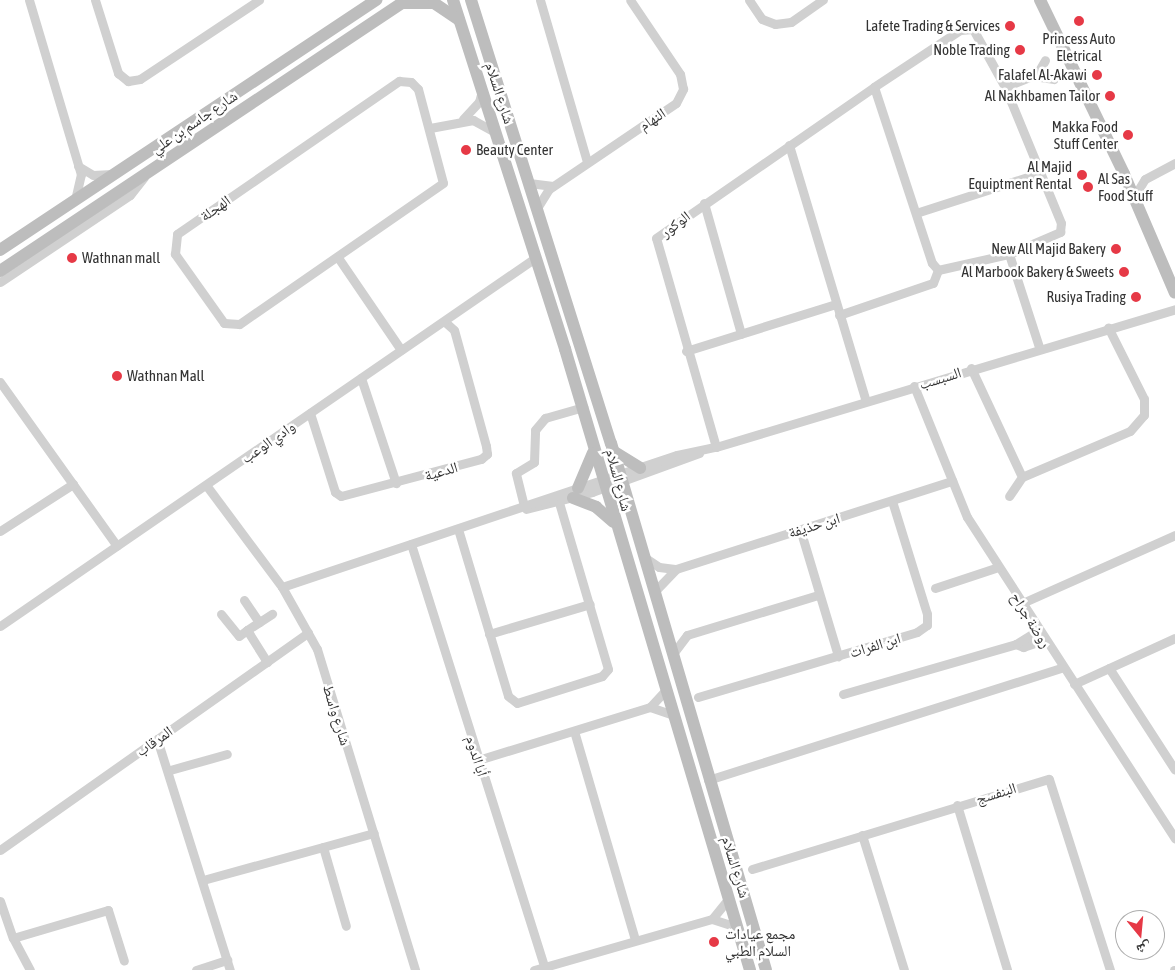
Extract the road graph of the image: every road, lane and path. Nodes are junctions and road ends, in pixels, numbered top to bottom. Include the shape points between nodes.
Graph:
1 (29, 0) edge
2 (95, 0) edge
3 (259, 0) edge
4 (376, 0) edge
5 (453, 0) edge
6 (471, 0) edge
7 (476, 0) edge
8 (540, 0) edge
9 (630, 0) edge
10 (749, 0) edge
11 (823, 0) edge
12 (405, 2) edge
13 (1045, 3) edge
14 (475, 13) junction
15 (460, 20) junction
16 (1045, 60) dead end
17 (1034, 76) junction
18 (1054, 79) dead end
19 (874, 87) junction
20 (1005, 87) junction
21 (482, 90) junction
22 (463, 119) junction
23 (430, 128) junction
24 (495, 132) junction
25 (789, 145) junction
26 (587, 162) junction
27 (1175, 163) edge
28 (78, 166) junction
29 (1040, 173) junction
30 (115, 174) junction
31 (146, 174) junction
32 (1124, 174) junction
33 (1145, 179) junction
34 (529, 183) junction
35 (554, 186) junction
36 (1134, 197) junction
37 (75, 200) junction
38 (704, 203) junction
39 (537, 210) junction
40 (916, 213) junction
41 (0, 250) edge
42 (1009, 254) junction
43 (339, 258) junction
44 (535, 258) junction
45 (938, 270) junction
46 (0, 271) edge
47 (0, 282) edge
48 (1175, 293) edge
49 (836, 304) junction
50 (1175, 309) edge
51 (840, 314) junction
52 (444, 321) junction
53 (1108, 327) junction
54 (741, 334) junction
55 (1039, 347) junction
56 (401, 350) junction
57 (686, 351) junction
58 (971, 368) junction
59 (361, 378) junction
60 (0, 382) edge
61 (914, 386) junction
62 (3, 392) edge
63 (866, 401) junction
64 (583, 407) junction
65 (310, 413) junction
66 (716, 447) junction
67 (594, 450) junction
68 (706, 450) junction
69 (613, 451) junction
70 (640, 468) junction
71 (1022, 477) junction
72 (620, 478) junction
73 (952, 481) junction
74 (396, 483) junction
75 (73, 484) junction
76 (602, 484) junction
77 (206, 485) junction
78 (576, 493) junction
79 (1009, 496) dead end
80 (559, 502) junction
81 (892, 502) junction
82 (524, 506) junction
83 (515, 511) junction
84 (614, 524) junction
85 (458, 529) junction
86 (800, 529) junction
87 (0, 531) edge
88 (1175, 535) edge
89 (410, 544) junction
90 (117, 546) junction
91 (641, 553) junction
92 (998, 567) junction
93 (676, 569) junction
94 (282, 587) junction
95 (935, 588) dead end
96 (653, 593) junction
97 (818, 595) junction
98 (244, 600) dead end
99 (590, 604) junction
100 (1020, 604) junction
101 (221, 614) dead end
102 (272, 614) dead end
103 (259, 622) junction
104 (661, 624) junction
105 (0, 626) edge
106 (247, 630) junction
107 (1037, 631) junction
108 (308, 633) junction
109 (489, 634) junction
110 (687, 635) junction
111 (1175, 638) edge
112 (1043, 640) junction
113 (1016, 644) junction
114 (838, 656) junction
115 (671, 659) junction
116 (267, 662) junction
117 (1062, 668) junction
118 (1109, 668) junction
119 (1074, 684) junction
120 (665, 691) junction
121 (843, 694) dead end
122 (698, 697) dead end
123 (650, 707) junction
124 (673, 715) junction
125 (574, 730) junction
126 (157, 739) junction
127 (227, 754) dead end
128 (478, 760) junction
129 (170, 770) junction
130 (1175, 770) edge
131 (708, 780) junction
132 (957, 805) junction
133 (374, 833) junction
134 (862, 835) junction
135 (1175, 839) edge
136 (323, 847) junction
137 (0, 850) edge
138 (752, 869) dead end
139 (203, 880) junction
140 (728, 899) junction
141 (0, 901) edge
142 (712, 920) junction
143 (346, 926) dead end
144 (737, 928) junction
145 (12, 938) junction
146 (635, 939) junction
147 (124, 960) dead end
148 (227, 960) junction
149 (544, 967) junction
150 (30, 970) edge
151 (196, 970) edge
152 (230, 970) edge
153 (415, 970) edge
154 (534, 970) edge
155 (750, 970) edge
156 (766, 970) edge
157 (904, 970) edge
158 (1007, 970) edge
159 (1110, 970) edge

1 - 28 street
2 - 3 street via 118,74 128,81 140,79
4 - 30 main road, شارع جاسم بن علي
5 - 15 main road, شارع السلام
6 - 14 main road, شارع السلام
7 - 14 main road
8 - 26 street
9 - 26 street, النهام via 680,74 683,89 676,104
10 - 11 street via 762,19 775,24 791,22
12 - 15 main road via 434,3
12 - 31 main road, شارع جاسم بن علي
13 - 32 main road
14 - 34 main road, شارع السلام
15 - 21 main road, شارع السلام
16 - 17 street
17 - 18 street
17 - 20 street
19 - 20 street, الوكور via 960,30 973,30
19 - 25 street, الوكور
19 - 40 street
20 - 29 street, الوكور
21 - 22 street via 479,102
21 - 24 main road, شارع السلام
22 - 23 street
22 - 24 street via 479,122
23 - 43 street, الهجلة via 443,183
23 - 43 street, الهجلة via 418,89 411,82 399,81 177,234 173,243 175,254 231,326
24 - 44 main road, شارع السلام
25 - 38 street, الوكور
25 - 49 street
26 - 35 street, النهام
27 - 33 street
28 - 30 street via 93,175
28 - 37 street via 81,180
29 - 40 street
29 - 42 street, الوكور via 1061,223 1060,232
30 - 37 main road, شارع جاسم بن علي
31 - 46 main road, شارع جاسم بن علي
31 - 47 street via 130,195
32 - 33 street
32 - 36 main road
33 - 36 street
34 - 35 street
34 - 39 main road, شارع السلام
35 - 39 street, النهام via 541,197
36 - 48 main road
37 - 41 main road, شارع جاسم بن علي
38 - 54 street
38 - 57 street, الوكور via 661,233 655,245
39 - 69 main road, شارع السلام
40 - 45 street
42 - 45 street, الوكور
42 - 55 street
43 - 56 street
44 - 52 street, وادي الوعب
44 - 64 main road, شارع السلام
45 - 51 street via 934,283
49 - 51 street
49 - 54 street
50 - 53 street, السبسب
51 - 63 street
52 - 56 street, وادي الوعب
52 - 74 street, الدعية via 454,330 487,454
53 - 55 street, السبسب
53 - 71 street via 1144,399 1144,415 1130,431
54 - 57 street
55 - 58 street, السبسب
56 - 59 street, وادي الوعب
57 - 66 street, الوكور
58 - 61 street, السبسب
58 - 71 street
59 - 65 street, وادي الوعب
59 - 74 street
60 - 62 street
61 - 63 street, السبسب
61 - 73 street, روضة جراح
62 - 75 street
63 - 66 street, السبسب
64 - 67 main road, شارع السلام
64 - 82 street via 545,418 535,430 534,462 516,473
65 - 74 street, الدعية via 335,492 348,497
65 - 77 street, وادي الوعب
66 - 68 street, السبسب
67 - 76 main road, شارع السلام
67 - 78 main road
68 - 70 street, السبسب
68 - 72 street, السبسب
69 - 70 main road
69 - 72 main road, شارع السلام
70 - 72 street, السبسب
71 - 79 street
72 - 76 street, السبسب
72 - 91 main road, شارع السلام
73 - 81 street, ابن حذيفة
73 - 92 street, روضة جراح via 967,517
75 - 87 street
75 - 90 street
76 - 78 street, السبسب
76 - 84 main road, شارع السلام
77 - 90 street, وادي الوعب
77 - 94 street, شارع واسط
78 - 80 street, السبسب
78 - 82 street, السبسب
78 - 84 main road
80 - 83 street, السبسب
80 - 99 street
81 - 86 street, ابن حذيفة
81 - 114 street, ابن الفرات via 927,614 927,625 917,632
82 - 83 street, السبسب
83 - 85 street, السبسب
84 - 120 main road, شارع السلام
85 - 89 street, السبسب
85 - 109 street
86 - 93 street, ابن حذيفة
86 - 97 street
88 - 100 street
89 - 94 street, السبسب
89 - 128 street, أبا الدوم
90 - 105 street, وادي الوعب
91 - 93 street via 659,567
91 - 96 main road, شارع السلام
92 - 95 street
92 - 100 street, روضة جراح
93 - 96 street, ابن حذيفة via 661,579
94 - 108 street, شارع واسط
96 - 104 main road, شارع السلام
97 - 110 street
97 - 114 street
98 - 103 street
99 - 109 street
99 - 109 street via 608,665 606,673 517,703 508,696
100 - 107 street, روضة جراح
101 - 106 street via 239,636
102 - 103 street
103 - 106 street
104 - 110 street
104 - 115 main road, شارع السلام
106 - 116 street
107 - 112 street, روضة جراح
107 - 113 street
108 - 116 street, المرقاب
108 - 133 street, شارع واسط
110 - 115 street
111 - 118 street
112 - 113 street via 1023,647
112 - 117 street, روضة جراح
113 - 121 street
114 - 122 street, ابن الفرات
115 - 131 main road, شارع السلام
116 - 126 street, المرقاب
117 - 119 street, روضة جراح
117 - 131 street
118 - 119 street
118 - 130 street
119 - 135 street, روضة جراح
120 - 123 street
120 - 124 main road, شارع السلام
123 - 124 street
123 - 125 street
124 - 140 main road, شارع السلام
125 - 128 street
125 - 146 street
126 - 129 street
126 - 137 street, المرقاب
127 - 129 street
128 - 149 street, أبا الدوم
129 - 139 street
131 - 156 main road, شارع السلام
132 - 134 street, البنفسج
132 - 158 street
132 - 159 street, البنفسج via 1049,779
133 - 136 street
133 - 153 street, شارع واسط
134 - 138 street, البنفسج
134 - 157 street
136 - 139 street
136 - 143 street
139 - 148 street
140 - 142 street
140 - 144 main road, شارع السلام
141 - 145 street
142 - 144 street
142 - 146 street
144 - 155 main road, شارع السلام
145 - 147 street via 108,910
145 - 150 street
146 - 149 street
148 - 151 street
148 - 152 street
149 - 154 street

